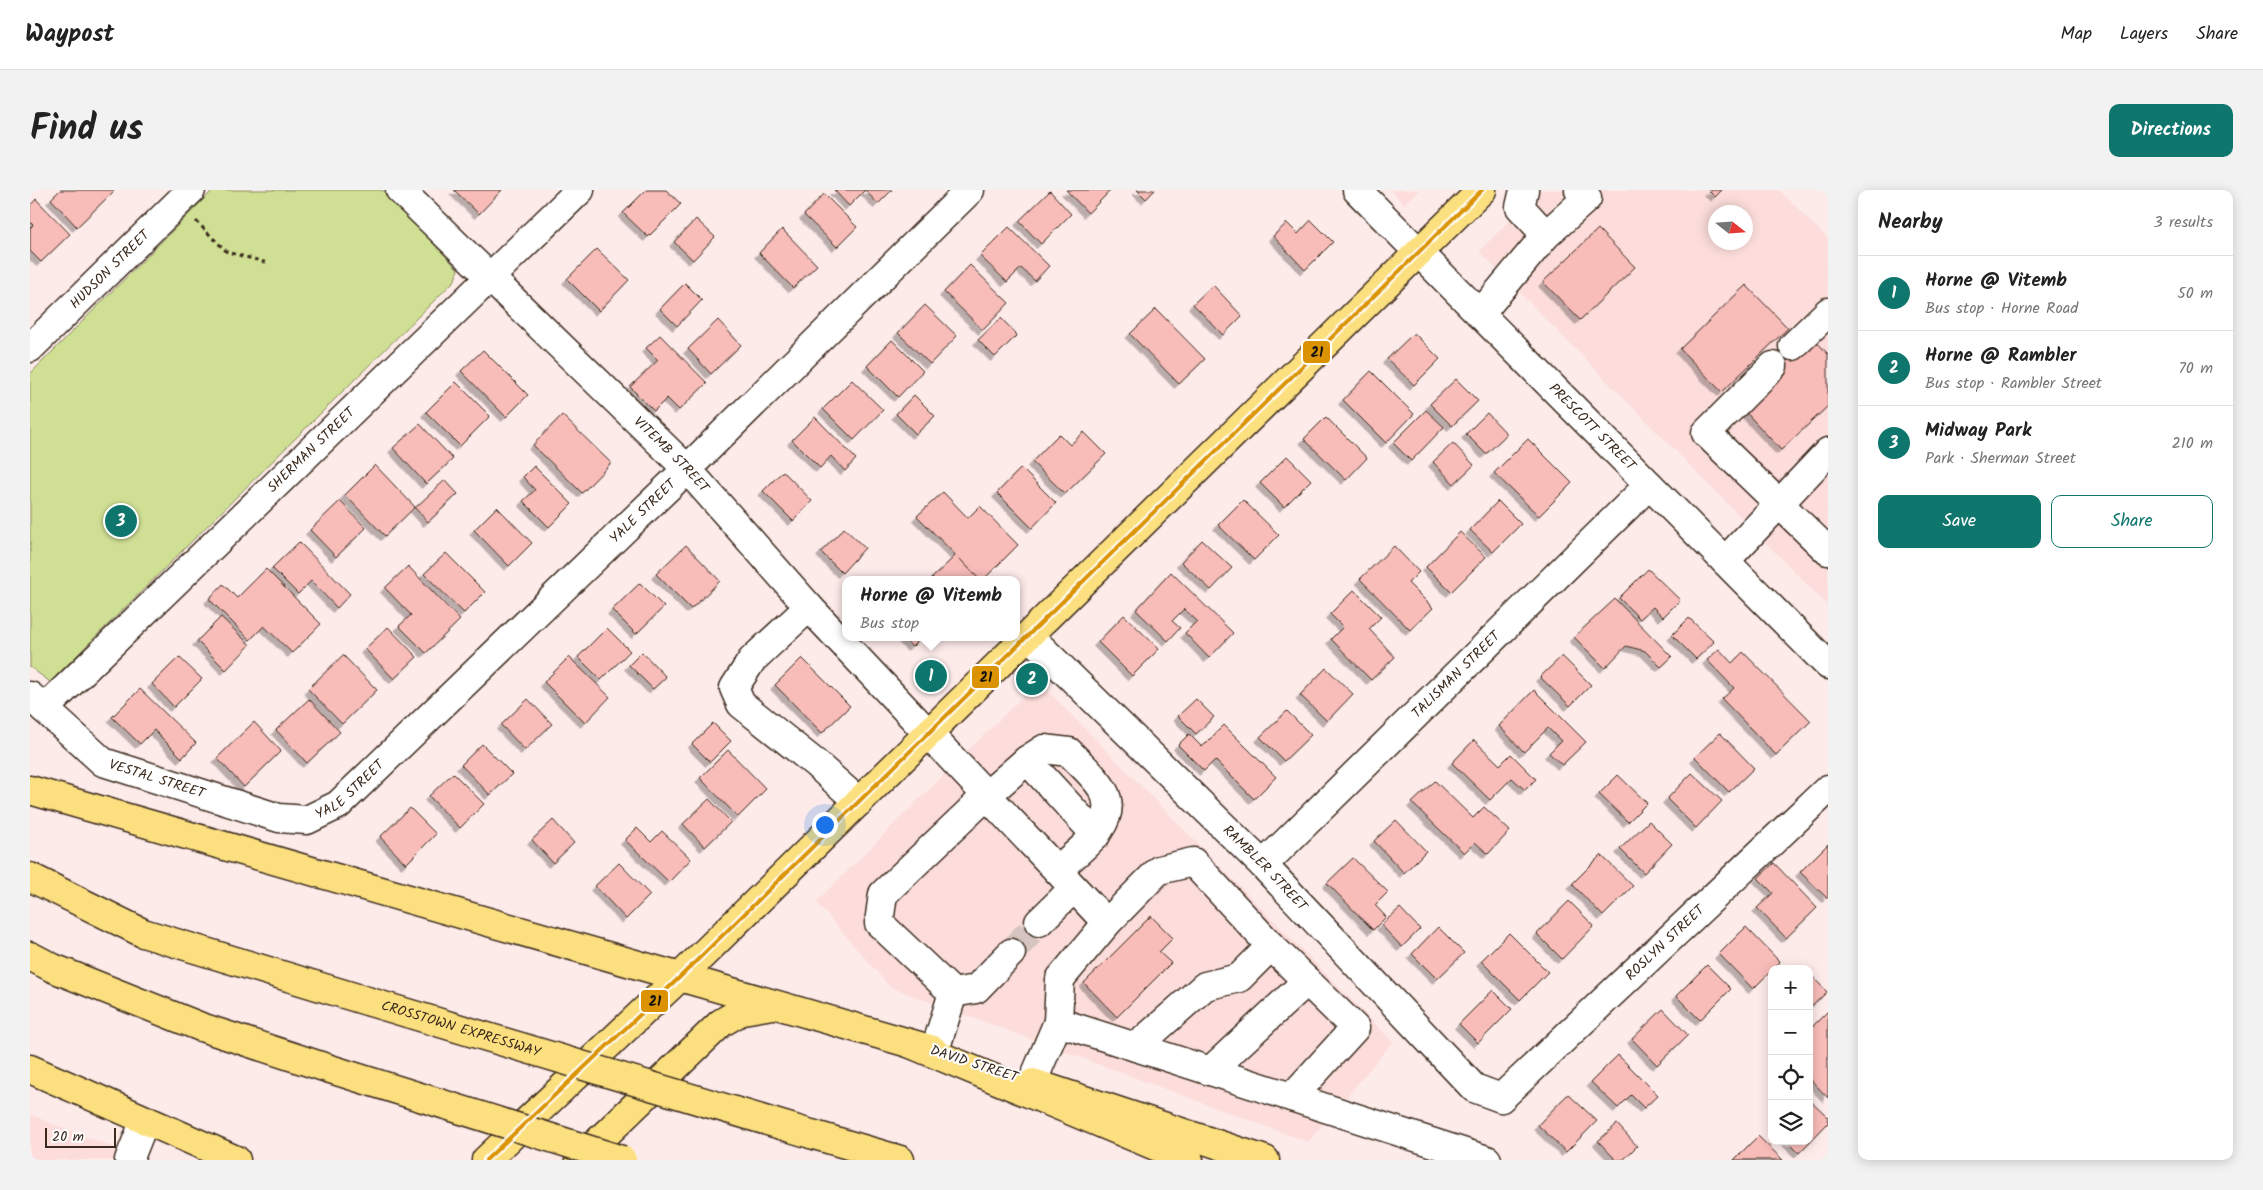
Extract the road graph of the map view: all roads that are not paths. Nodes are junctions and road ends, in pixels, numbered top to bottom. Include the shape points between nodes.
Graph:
1 (191, 190) edge
2 (400, 190) edge
3 (580, 190) edge
4 (970, 190) edge
5 (1357, 190) edge
6 (1482, 190) edge
7 (1524, 190) edge
8 (1579, 190) edge
9 (1546, 235) junction
10 (1420, 253) junction
11 (490, 279) junction
12 (1828, 312) edge
13 (1480, 314) junction
14 (1793, 346) dead end
15 (30, 348) edge
16 (1773, 366) dead end
17 (1828, 452) edge
18 (687, 469) junction
19 (1650, 485) junction
20 (1780, 504) junction
21 (1828, 551) edge
22 (1725, 561) junction
23 (809, 607) junction
24 (1029, 636) junction
25 (1827, 662) edge
26 (37, 702) edge
27 (928, 734) junction
28 (1027, 760) junction
29 (1828, 789) edge
30 (30, 790) edge
31 (986, 796) junction
32 (859, 802) junction
33 (307, 820) joint
34 (1096, 835) junction
35 (1263, 865) junction
36 (30, 877) edge
37 (1065, 880) junction
38 (1039, 922) tunnel mouth
39 (1107, 923) junction
40 (1271, 946) junction
41 (1011, 954) tunnel mouth
42 (30, 956) edge
43 (680, 977) junction
44 (1307, 981) junction
45 (952, 993) junction
46 (773, 1005) junction
47 (1058, 1022) junction
48 (923, 1047) junction
49 (1136, 1047) junction
50 (30, 1070) edge
51 (1210, 1071) junction
52 (1032, 1083) junction
53 (1292, 1097) junction
54 (1501, 1098) joint
55 (145, 1120) junction
56 (129, 1160) edge
57 (236, 1160) edge
58 (486, 1160) edge
59 (579, 1160) edge
60 (622, 1160) edge
61 (900, 1160) edge
62 (1189, 1160) edge
63 (1264, 1160) edge
64 (1487, 1160) edge

1 - 15 street, HUDSON STREET
2 - 11 street, VITEMB STREET
3 - 11 street, SHERMAN STREET
4 - 18 street, YALE STREET
5 - 10 street, PRESCOTT STREET
6 - 10 main road
7 - 9 street via 1520,207
8 - 9 street via 1587,198
9 - 13 street
10 - 13 street, PRESCOTT STREET
10 - 24 main road
11 - 18 street, VITEMB STREET
11 - 26 street, SHERMAN STREET
12 - 14 street
13 - 19 street, PRESCOTT STREET
16 - 20 street via 1706,432
17 - 20 street
18 - 23 street, VITEMB STREET
18 - 33 street, YALE STREET via 338,805
19 - 22 street, PRESCOTT STREET
19 - 35 street, TALISMAN STREET
20 - 21 street
20 - 22 street
22 - 25 street, PRESCOTT STREET
23 - 27 street, VITEMB STREET
23 - 32 street via 752,660 734,688 741,704
24 - 27 main road
24 - 35 street, RAMBLER STREET
26 - 33 street, VESTAL STREET via 102,762 280,818
27 - 31 street, VITEMB STREET
27 - 32 main road
28 - 31 street
28 - 34 street
28 - 34 street via 1044,749 1069,752 1103,791 1108,813
29 - 54 street, ROSLYN STREET
30 - 43 main road, DAVID STREET
31 - 37 street, VITEMB STREET
31 - 45 street via 883,894 879,923
32 - 43 main road
34 - 37 street
35 - 54 street, RAMBLER STREET via 1474,1088
36 - 61 main road, CROSSTOWN EXPRESSWAY, bridge via 143,932
37 - 38 street
37 - 39 street, VITEMB STREET
39 - 40 street via 1160,870 1193,862
39 - 47 street via 1060,979
40 - 44 street
40 - 49 street via 1239,978 1205,986
41 - 45 street via 976,989
42 - 60 main road, bridge via 201,1027
43 - 46 main road, DAVID STREET
43 - 58 main road
44 - 51 street
44 - 53 street via 1355,1028
45 - 48 street
46 - 48 main road, DAVID STREET
46 - 59 main road via 742,1010 721,1023
47 - 49 street
47 - 52 street
48 - 52 main road, DAVID STREET
48 - 62 main road
49 - 51 street
50 - 55 main road
51 - 53 street
52 - 63 main road, DAVID STREET
53 - 64 street
55 - 56 street
55 - 57 main road

